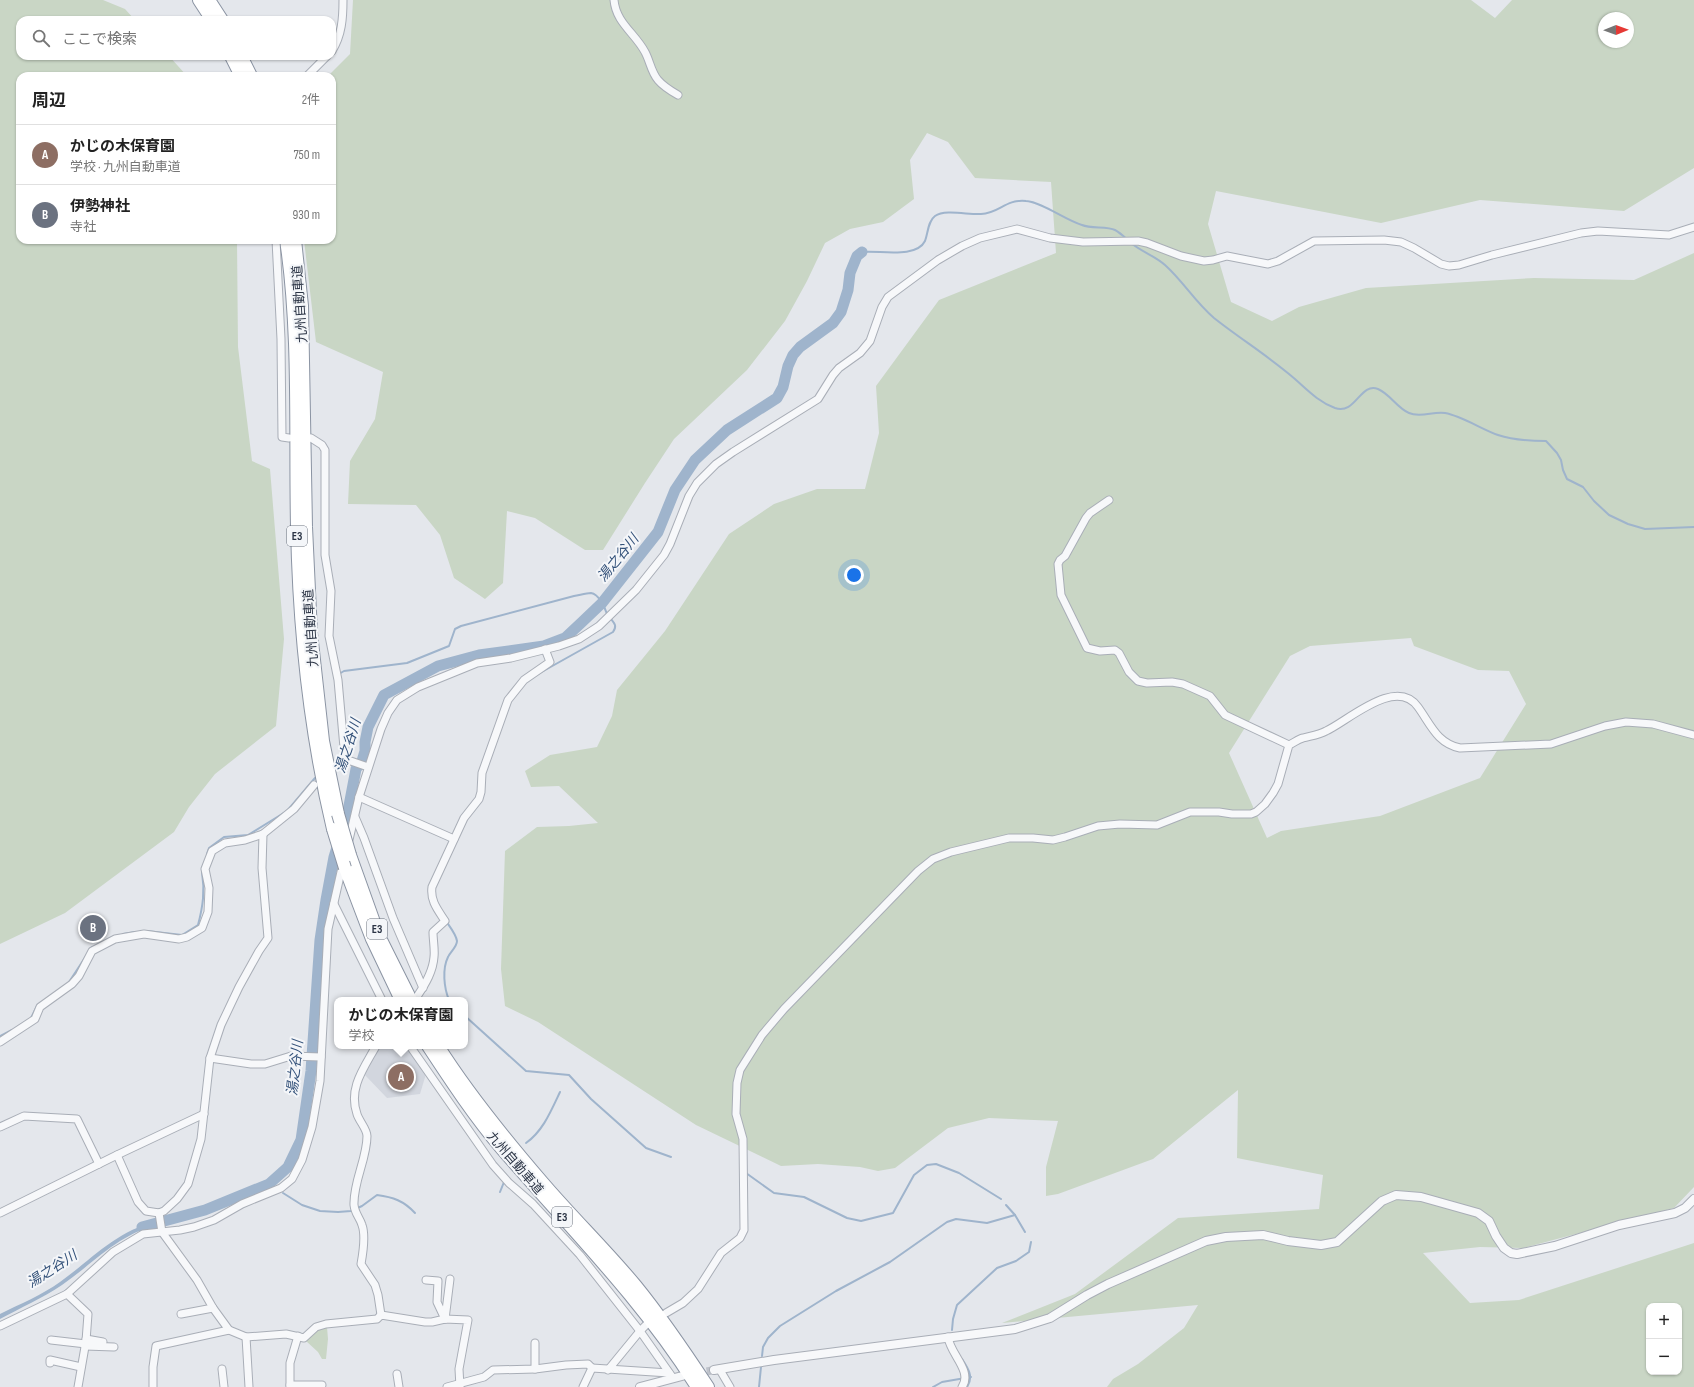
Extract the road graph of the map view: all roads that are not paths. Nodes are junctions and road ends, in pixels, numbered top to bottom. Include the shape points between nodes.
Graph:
1 (199, 0) edge
2 (209, 0) edge
3 (343, 0) edge
4 (614, 0) edge
5 (209, 16) edge
6 (219, 16) edge
7 (336, 45) edge
8 (233, 60) edge
9 (243, 60) edge
10 (323, 60) edge
11 (239, 72) edge
12 (249, 72) edge
13 (311, 72) edge
14 (678, 95) dead end
15 (1694, 227) edge
16 (276, 244) edge
17 (286, 244) edge
18 (295, 244) edge
19 (288, 438) dead end
20 (311, 438) dead end
21 (1109, 500) dead end
22 (545, 649) junction
23 (1694, 735) edge
24 (1289, 745) junction
25 (348, 761) junction
26 (335, 766) dead end
27 (367, 767) junction
28 (314, 785) dead end
29 (358, 797) junction
30 (355, 817) junction
31 (263, 834) junction
32 (454, 839) junction
33 (334, 904) junction
34 (423, 988) junction
35 (380, 997) edge
36 (400, 997) edge
37 (415, 997) edge
38 (0, 1042) edge
39 (374, 1049) edge
40 (412, 1049) edge
41 (430, 1049) edge
42 (440, 1049) edge
43 (320, 1057) junction
44 (210, 1058) junction
45 (204, 1114) junction
46 (0, 1127) edge
47 (117, 1155) junction
48 (99, 1164) junction
49 (1694, 1200) edge
50 (0, 1212) edge
51 (159, 1215) junction
52 (162, 1230) junction
53 (450, 1279) dead end
54 (426, 1280) dead end
55 (67, 1294) junction
56 (213, 1308) junction
57 (666, 1313) dead end
58 (181, 1314) dead end
59 (381, 1316) junction
60 (445, 1319) junction
61 (648, 1323) dead end
62 (0, 1326) edge
63 (229, 1330) junction
64 (640, 1331) junction
65 (298, 1336) junction
66 (246, 1337) junction
67 (948, 1337) junction
68 (51, 1340) dead end
69 (103, 1342) dead end
70 (86, 1343) junction
71 (535, 1343) dead end
72 (114, 1347) dead end
73 (50, 1363) dead end
74 (81, 1367) junction
75 (592, 1368) junction
76 (222, 1369) dead end
77 (535, 1370) junction
78 (608, 1370) junction
79 (717, 1370) joint
80 (397, 1374) dead end
81 (671, 1376) junction
82 (682, 1376) dead end
83 (964, 1381) edge
84 (322, 1385) dead end
85 (460, 1385) edge
86 (290, 1386) edge
87 (78, 1387) edge
88 (153, 1387) edge
89 (224, 1387) edge
90 (249, 1387) edge
91 (399, 1387) edge
92 (447, 1387) edge
93 (583, 1387) edge
94 (640, 1387) edge
95 (697, 1387) edge
96 (708, 1387) edge
97 (730, 1387) edge

1 - 5 highway
2 - 6 highway
3 - 7 street via 342,25
4 - 14 street via 619,18 644,50 658,80
8 - 11 highway
9 - 12 highway
10 - 13 street
15 - 22 street via 1669,235 1598,231 1581,233 1456,266 1441,264 1401,242 1384,240 1314,241 1268,264 1227,256 1204,261 1138,241 1077,242 1017,229 980,238 938,260 888,297 882,306 870,341 860,353 836,371 818,400 733,452 697,483 664,555 636,590 606,619 579,639
16 - 19 street via 282,437
17 - 36 highway, 九州自動車道 / E3, bridge via 294,340 297,527 308,704 333,829 345,868 372,939
18 - 37 highway, 九州自動車道 / E3, bridge via 302,306 306,528 311,633 323,741 338,814 350,855 380,936
20 - 25 street via 325,450 325,555 331,592 329,636 338,680
21 - 24 street via 1086,518 1058,564 1061,595 1087,648 1100,651 1115,650 1119,652 1129,672 1138,681 1183,684 1210,696 1226,715
22 - 27 street via 477,663 418,687 397,700 388,713
22 - 32 street via 550,662 524,680 508,700 482,774 479,799 464,818
23 - 24 street via 1653,724 1626,722 1605,726 1551,744 1460,748 1450,746 1441,740 1416,704 1400,697 1389,697 1375,702 1326,732 1301,738
24 - 57 street via 1278,784 1265,804 1251,814 1190,812 1157,825 1098,826 1052,840 1009,838 951,852 933,859 918,871 784,1009 762,1036 740,1070 736,1083 736,1114 743,1139 744,1230 740,1238 721,1253 698,1289 683,1303
25 - 26 street
25 - 27 street
27 - 29 street
28 - 31 street via 294,809
29 - 30 street
29 - 32 street
30 - 33 street
30 - 34 street via 393,918
31 - 38 street via 226,843 212,851 205,869 209,888 208,912 202,928 179,939 144,934 115,939 92,951 72,984 40,1007 35,1019
31 - 44 street via 262,868 268,938 239,987 221,1025
32 - 34 street via 432,887 434,905 445,921 433,932 434,956 430,974
33 - 35 street
33 - 43 street via 328,928
34 - 37 street
39 - 59 street via 354,1088 353,1102 367,1135 354,1206 362,1225 365,1247 361,1264 375,1285
40 - 64 street via 493,1165 580,1255
41 - 95 highway, 九州自動車道 / E3 via 475,1115 506,1154 628,1291
42 - 96 highway, 九州自動車道 / E3 via 473,1098 508,1141 607,1252 665,1322
43 - 44 street via 290,1056 265,1064
43 - 52 street via 320,1081 312,1127 300,1165 292,1179 276,1191 242,1204 214,1220 180,1230
44 - 45 street
45 - 47 street
45 - 51 street via 201,1139 188,1184 173,1203
46 - 48 street via 24,1116 76,1119
47 - 48 street
47 - 51 street via 138,1202 146,1211
48 - 50 street
49 - 67 street via 1675,1213 1619,1225 1555,1246 1517,1254 1510,1253 1504,1248 1489,1221 1478,1213 1421,1197 1396,1195 1382,1201 1336,1242 1321,1245 1264,1235 1206,1241 1108,1284 1050,1318 1015,1329
51 - 52 street
52 - 55 street via 143,1234 112,1252
52 - 56 street
53 - 60 street
54 - 60 street via 438,1281 437,1302
55 - 62 street
55 - 70 street via 88,1314
56 - 58 street
56 - 63 street
59 - 60 street via 425,1322
59 - 65 street via 377,1319 326,1324 316,1327 304,1338
60 - 85 street via 468,1320
61 - 64 street
63 - 66 street
63 - 88 street via 156,1346
64 - 78 street
64 - 81 street
65 - 66 street via 286,1334
65 - 86 street via 290,1364
66 - 90 street
67 - 79 street
67 - 83 street
68 - 70 street
69 - 70 street
70 - 72 street
70 - 74 street
71 - 77 street
73 - 74 street via 50,1360
74 - 87 street
75 - 77 street via 588,1364
75 - 78 street
75 - 93 street
76 - 89 street
77 - 85 street via 493,1370
78 - 81 street
79 - 97 street
80 - 91 street
81 - 82 street
81 - 94 street
84 - 86 street
85 - 92 street

